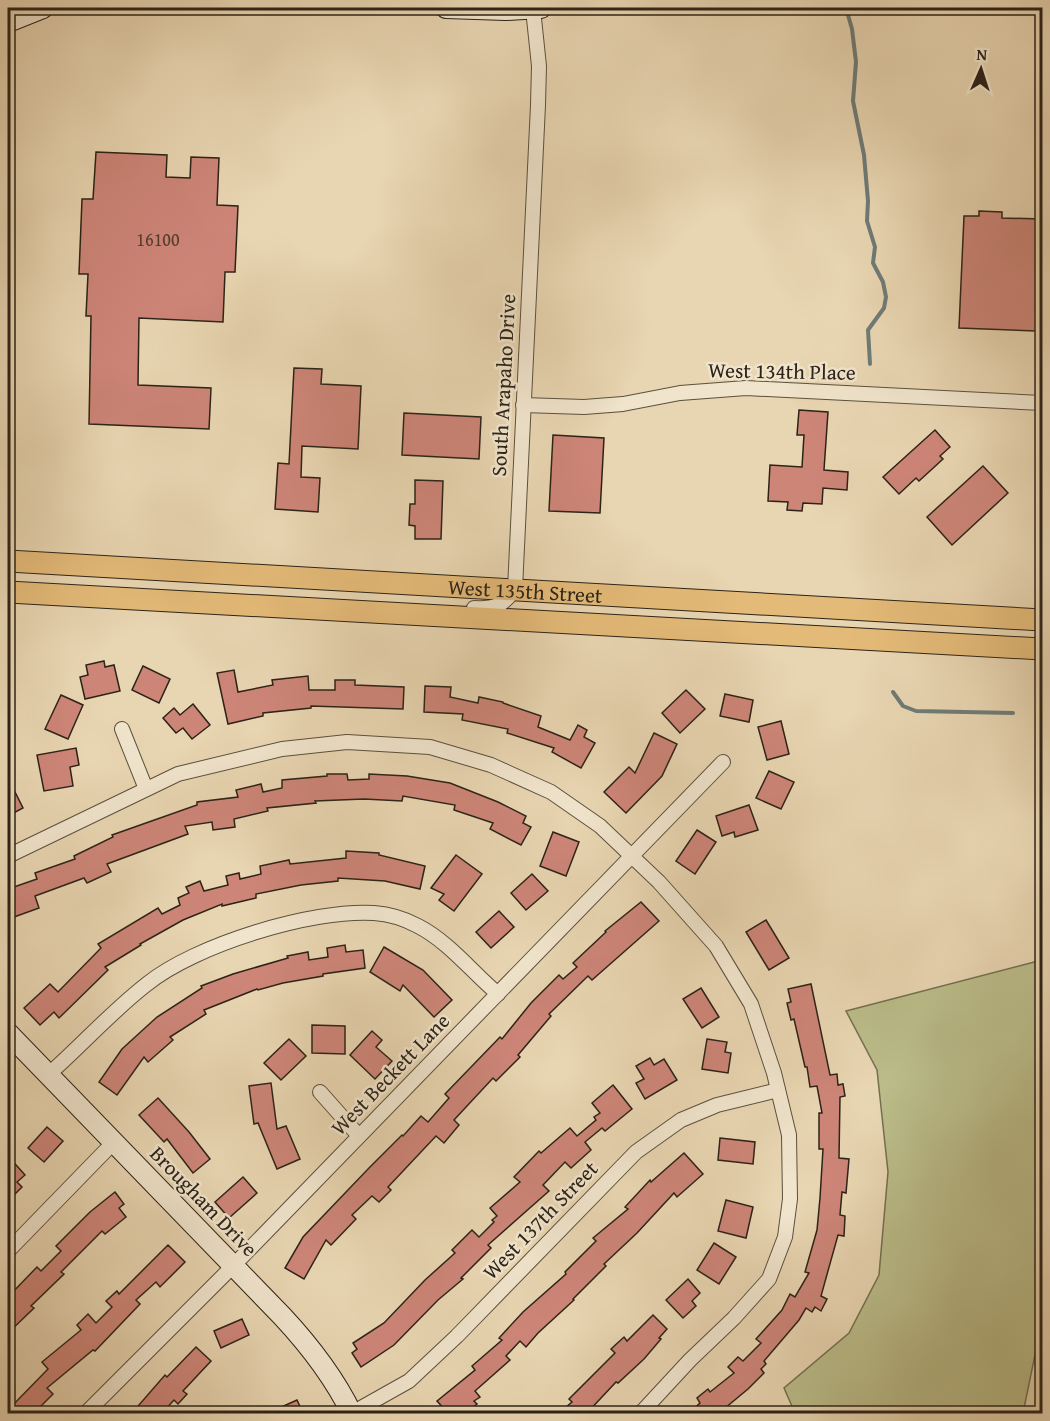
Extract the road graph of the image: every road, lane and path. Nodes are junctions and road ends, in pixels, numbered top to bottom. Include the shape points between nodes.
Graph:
1 (43, 8) edge
2 (446, 8) edge
3 (537, 8) edge
4 (8, 22) edge
5 (1042, 403) edge
6 (523, 405) junction
7 (8, 561) edge
8 (515, 589) junction
9 (8, 592) edge
10 (350, 612) junction
11 (1042, 620) edge
12 (1042, 649) edge
13 (122, 729) dead end
14 (723, 762) dead end
15 (146, 789) junction
16 (8, 856) edge
17 (632, 856) junction
18 (498, 994) junction
19 (8, 1033) edge
20 (49, 1074) junction
21 (778, 1090) junction
22 (320, 1092) dead end
23 (359, 1136) junction
24 (113, 1143) junction
25 (8, 1251) edge
26 (234, 1265) junction
27 (85, 1413) edge
28 (352, 1413) edge
29 (640, 1413) edge

1 - 4 street
2 - 3 street
3 - 6 street, South Arapaho Drive via 538,105
5 - 6 street, West 134th Place via 746,388 691,391 584,407
6 - 8 street, South Arapaho Drive
7 - 8 main road, West 135th Street
8 - 10 street via 506,603 489,609 383,603
8 - 11 main road, West 135th Street
9 - 10 main road, West 135th Street
10 - 12 main road, West 135th Street
13 - 15 street
14 - 17 street, West Beckett Lane
15 - 16 street
15 - 17 street via 178,774 282,749 347,742 430,747 491,765 550,792 600,826
17 - 18 street, West Beckett Lane
17 - 21 street via 716,946 751,1004
18 - 20 street via 440,940 404,920 364,914 302,921 239,938 174,966 147,984
18 - 23 street, West Beckett Lane
19 - 20 street, Brougham Drive
20 - 24 street, Brougham Drive
21 - 28 street, West 137th Street via 717,1105 681,1120 636,1152 409,1381
21 - 29 street via 789,1135 790,1199 785,1237 769,1279
22 - 23 street
23 - 26 street, West Beckett Lane
24 - 25 street
24 - 26 street, Brougham Drive
26 - 27 street, West Beckett Lane
26 - 28 street, Brougham Drive via 312,1348

